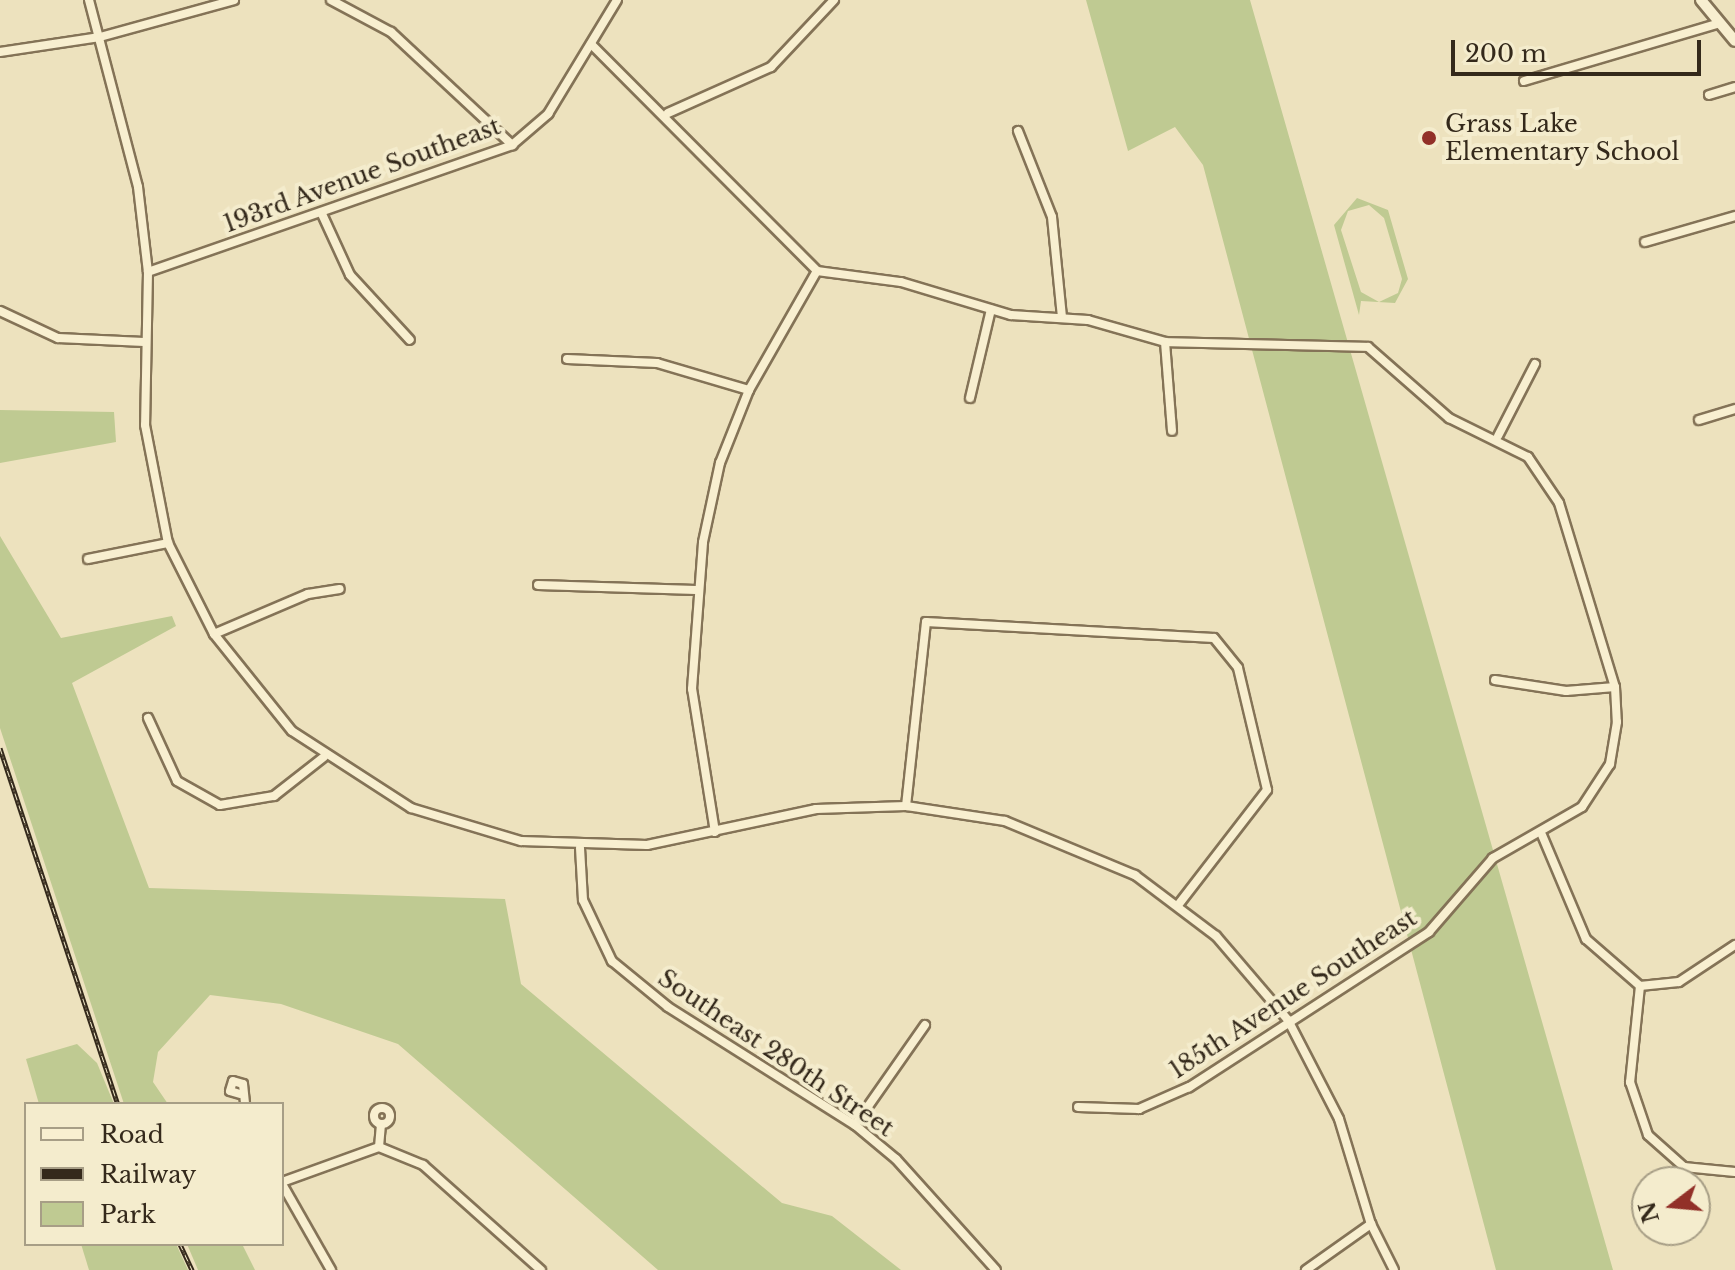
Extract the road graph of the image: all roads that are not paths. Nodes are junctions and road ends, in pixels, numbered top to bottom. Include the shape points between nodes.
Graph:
1 (89, 0) edge
2 (234, 0) edge
3 (331, 0) edge
4 (365, 0) edge
5 (617, 0) edge
6 (834, 0) edge
7 (1701, 0) edge
8 (359, 10) junction
9 (1720, 23) junction
10 (100, 37) junction
11 (1735, 41) edge
12 (591, 44) junction
13 (0, 52) edge
14 (1524, 81) dead end
15 (1735, 87) edge
16 (1709, 95) dead end
17 (668, 113) junction
18 (1018, 131) dead end
19 (512, 145) junction
20 (322, 214) junction
21 (1735, 216) edge
22 (1645, 242) dead end
23 (817, 271) junction
24 (148, 272) junction
25 (991, 309) junction
26 (0, 311) edge
27 (1062, 317) junction
28 (410, 340) dead end
29 (144, 342) junction
30 (1165, 342) junction
31 (567, 359) dead end
32 (1535, 364) dead end
33 (749, 390) junction
34 (970, 398) dead end
35 (1735, 409) edge
36 (1699, 420) dead end
37 (1172, 431) dead end
38 (1498, 436) junction
39 (168, 543) junction
40 (88, 559) dead end
41 (538, 585) dead end
42 (340, 589) dead end
43 (696, 590) junction
44 (214, 634) junction
45 (1495, 680) dead end
46 (1615, 687) junction
47 (148, 718) dead end
48 (324, 757) junction
49 (906, 806) junction
50 (715, 832) junction
51 (1542, 835) junction
52 (580, 848) junction
53 (1178, 905) junction
54 (1735, 945) edge
55 (1640, 986) junction
56 (1288, 1020) junction
57 (925, 1025) dead end
58 (240, 1094) dead end
59 (244, 1102) edge
60 (1078, 1107) dead end
61 (381, 1124) dead end
62 (855, 1125) junction
63 (379, 1147) junction
64 (1683, 1166) edge
65 (1711, 1170) edge
66 (1735, 1172) edge
67 (284, 1182) edge
68 (284, 1187) edge
69 (1371, 1224) junction
70 (331, 1270) edge
71 (541, 1270) edge
72 (996, 1270) edge
73 (1306, 1270) edge
74 (1394, 1270) edge

1 - 10 street
2 - 10 street
3 - 8 street
4 - 8 street
5 - 12 street, 193rd Avenue Southeast
6 - 17 street via 771,67
7 - 9 street
8 - 19 street
9 - 11 street
9 - 14 street
10 - 13 street
10 - 24 street via 138,187
12 - 17 street
12 - 19 street, 193rd Avenue Southeast via 548,114
15 - 16 street
17 - 23 street
18 - 27 street via 1052,217
19 - 20 street, 193rd Avenue Southeast
20 - 24 street, 193rd Avenue Southeast
20 - 28 street via 350,275
21 - 22 street
23 - 25 street via 901,282
23 - 33 street
24 - 29 street
25 - 27 street
25 - 34 street
26 - 29 street via 58,338
27 - 30 street
29 - 39 street via 149,462
30 - 37 street
30 - 38 street, 185th Avenue Southeast via 1260,339 1368,347 1449,418
31 - 33 street via 657,363
32 - 38 street
33 - 43 street via 720,463
35 - 36 street
38 - 46 street, 185th Avenue Southeast via 1535,463 1559,503
39 - 40 street
39 - 44 street
41 - 43 street
42 - 44 street via 294,599
43 - 50 street via 692,689
44 - 48 street via 253,688
45 - 46 street via 1566,691
46 - 51 street, 185th Avenue Southeast via 1617,722 1605,773 1582,807
47 - 48 street via 177,781 220,805 274,796
48 - 52 street via 411,808 521,841
49 - 50 street via 816,809
49 - 53 street via 1005,821 1053,837 1135,875
49 - 53 street via 926,622 1214,638 1238,668 1267,790
50 - 52 street
51 - 55 street via 1586,939
51 - 56 street, 185th Avenue Southeast via 1493,858 1429,932
52 - 62 street, Southeast 280th Street via 583,900 612,961 668,1007
53 - 56 street via 1216,936
54 - 55 street via 1679,982
55 - 64 street via 1633,1100 1658,1149
56 - 60 street, 185th Avenue Southeast via 1153,1104 1112,1112
56 - 69 street via 1339,1119
57 - 62 street
58 - 59 street
61 - 63 street
62 - 72 street, Southeast 280th Street via 896,1159
63 - 67 street
63 - 71 street via 423,1165
65 - 66 street
68 - 70 street
69 - 73 street
69 - 74 street

